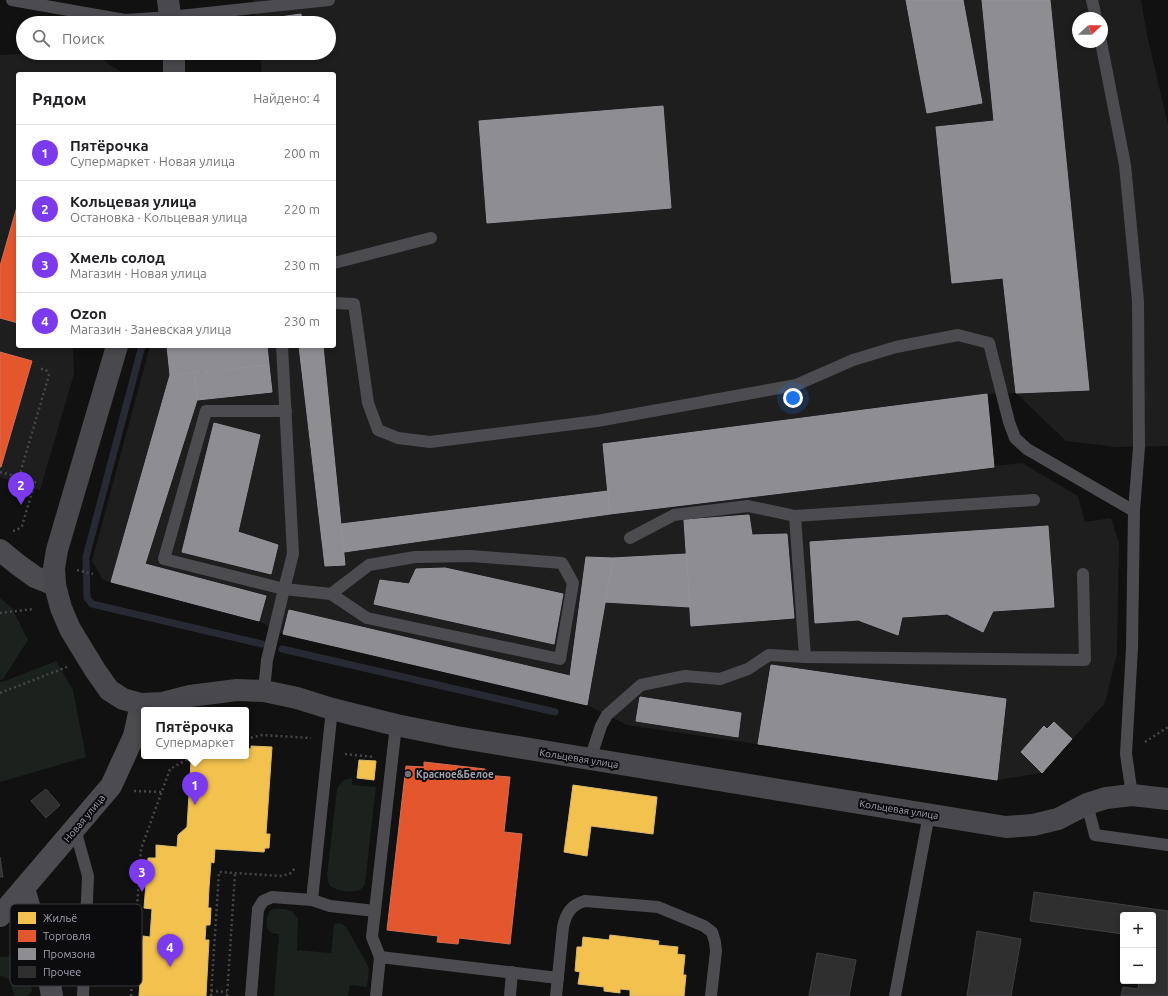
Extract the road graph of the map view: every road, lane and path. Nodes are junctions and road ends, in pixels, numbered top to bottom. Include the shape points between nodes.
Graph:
1 (12, 0) edge
2 (329, 0) edge
3 (1092, 0) edge
4 (1095, 12) edge
5 (169, 13) edge
6 (102, 16) edge
7 (150, 16) edge
8 (1102, 48) edge
9 (174, 60) edge
10 (174, 72) edge
11 (431, 238) dead end
12 (336, 262) edge
13 (336, 303) edge
14 (117, 348) edge
15 (282, 348) edge
16 (38, 368) dead end
17 (286, 411) junction
18 (0, 472) edge
19 (19, 477) junction
20 (1034, 500) dead end
21 (1134, 511) junction
22 (795, 516) junction
23 (630, 538) dead end
24 (4, 540) edge
25 (70, 568) dead end
26 (93, 574) dead end
27 (1083, 574) dead end
28 (55, 585) junction
29 (284, 589) junction
30 (331, 594) junction
31 (34, 609) dead end
32 (0, 613) edge
33 (805, 657) junction
34 (67, 668) dead end
35 (264, 691) junction
36 (0, 693) edge
37 (141, 704) junction
38 (332, 709) junction
39 (396, 725) junction
40 (249, 738) edge
41 (329, 739) junction
42 (328, 753) junction
43 (188, 759) edge
44 (392, 759) junction
45 (590, 759) junction
46 (130, 790) dead end
47 (161, 792) junction
48 (1132, 795) junction
49 (1168, 799) edge
50 (1088, 804) junction
51 (929, 814) junction
52 (75, 829) junction
53 (1168, 845) edge
54 (297, 866) dead end
55 (235, 873) junction
56 (24, 888) junction
57 (312, 900) junction
58 (10, 904) edge
59 (10, 904) edge
60 (29, 904) edge
61 (87, 904) edge
62 (137, 904) edge
63 (375, 911) junction
64 (0, 916) edge
65 (380, 957) junction
66 (512, 972) junction
67 (558, 978) junction
68 (50, 986) edge
69 (83, 986) edge
70 (132, 986) edge
71 (211, 991) junction
72 (227, 992) junction
73 (52, 996) edge
74 (83, 996) edge
75 (131, 996) edge
76 (211, 996) edge
77 (227, 996) edge
78 (252, 996) edge
79 (376, 996) edge
80 (510, 996) edge
81 (556, 996) edge
82 (711, 996) edge
83 (895, 996) edge

1 - 6 lane
2 - 5 lane
3 - 4 lane
5 - 7 lane
8 - 21 lane via 1125,165 1138,302 1139,447
9 - 10 street
11 - 12 lane
13 - 21 lane via 354,304 368,403 378,430 398,438 430,442 597,421 796,385 853,360 896,347 958,335 989,343 1015,438 1027,449
14 - 28 street, Кольцевая улица via 57,550
15 - 17 lane
16 - 19 path via 46,370 49,375
17 - 29 lane via 293,554
17 - 29 lane via 206,411 164,559
18 - 19 path
19 - 24 path via 35,482 22,526
20 - 22 lane
21 - 48 lane via 1132,648 1126,754
22 - 23 lane via 748,506 674,515
22 - 33 lane
24 - 28 street via 17,564 35,577
25 - 26 path
27 - 33 lane via 1085,660
28 - 37 street, Кольцевая улица via 60,608 70,629 109,690 123,699
29 - 30 lane
29 - 35 lane via 267,660
30 - 30 lane via 368,618 560,659 573,582 562,563 471,556 415,556 369,565
31 - 32 path
33 - 45 lane via 769,655 748,669 720,679 685,676 641,685 607,716
34 - 36 path
35 - 37 street, Кольцевая улица via 237,690
35 - 38 street, Кольцевая улица
37 - 52 street, Новая улица via 134,736 111,786
38 - 39 street, Кольцевая улица
38 - 41 lane
39 - 44 lane
39 - 45 street, Кольцевая улица
40 - 41 path via 262,735
41 - 42 lane
42 - 44 path
42 - 57 lane
43 - 47 path via 170,769
44 - 63 lane
45 - 51 street, Кольцевая улица
46 - 47 path
47 - 62 path via 141,849
48 - 49 street, Кольцевая улица
48 - 50 street, Кольцевая улица via 1106,798
50 - 51 street, Кольцевая улица via 1058,819 1033,826 1006,827
50 - 53 lane via 1095,835
51 - 83 lane
52 - 56 street, Новая улица
52 - 61 lane via 88,876
54 - 55 path via 291,873 282,876
55 - 71 path via 219,872
55 - 72 path
56 - 58 street, Новая улица
56 - 60 street
57 - 63 lane via 330,906
57 - 78 lane via 272,897 263,901 258,909
59 - 64 street, Новая улица
63 - 65 lane via 372,937
65 - 66 lane
65 - 79 lane
66 - 67 lane
66 - 80 lane
67 - 81 lane
67 - 82 lane via 565,918 577,903 596,901 658,907 696,922 712,932 716,951
68 - 73 street
69 - 74 lane
70 - 75 path
71 - 72 path
71 - 76 path
72 - 77 path

